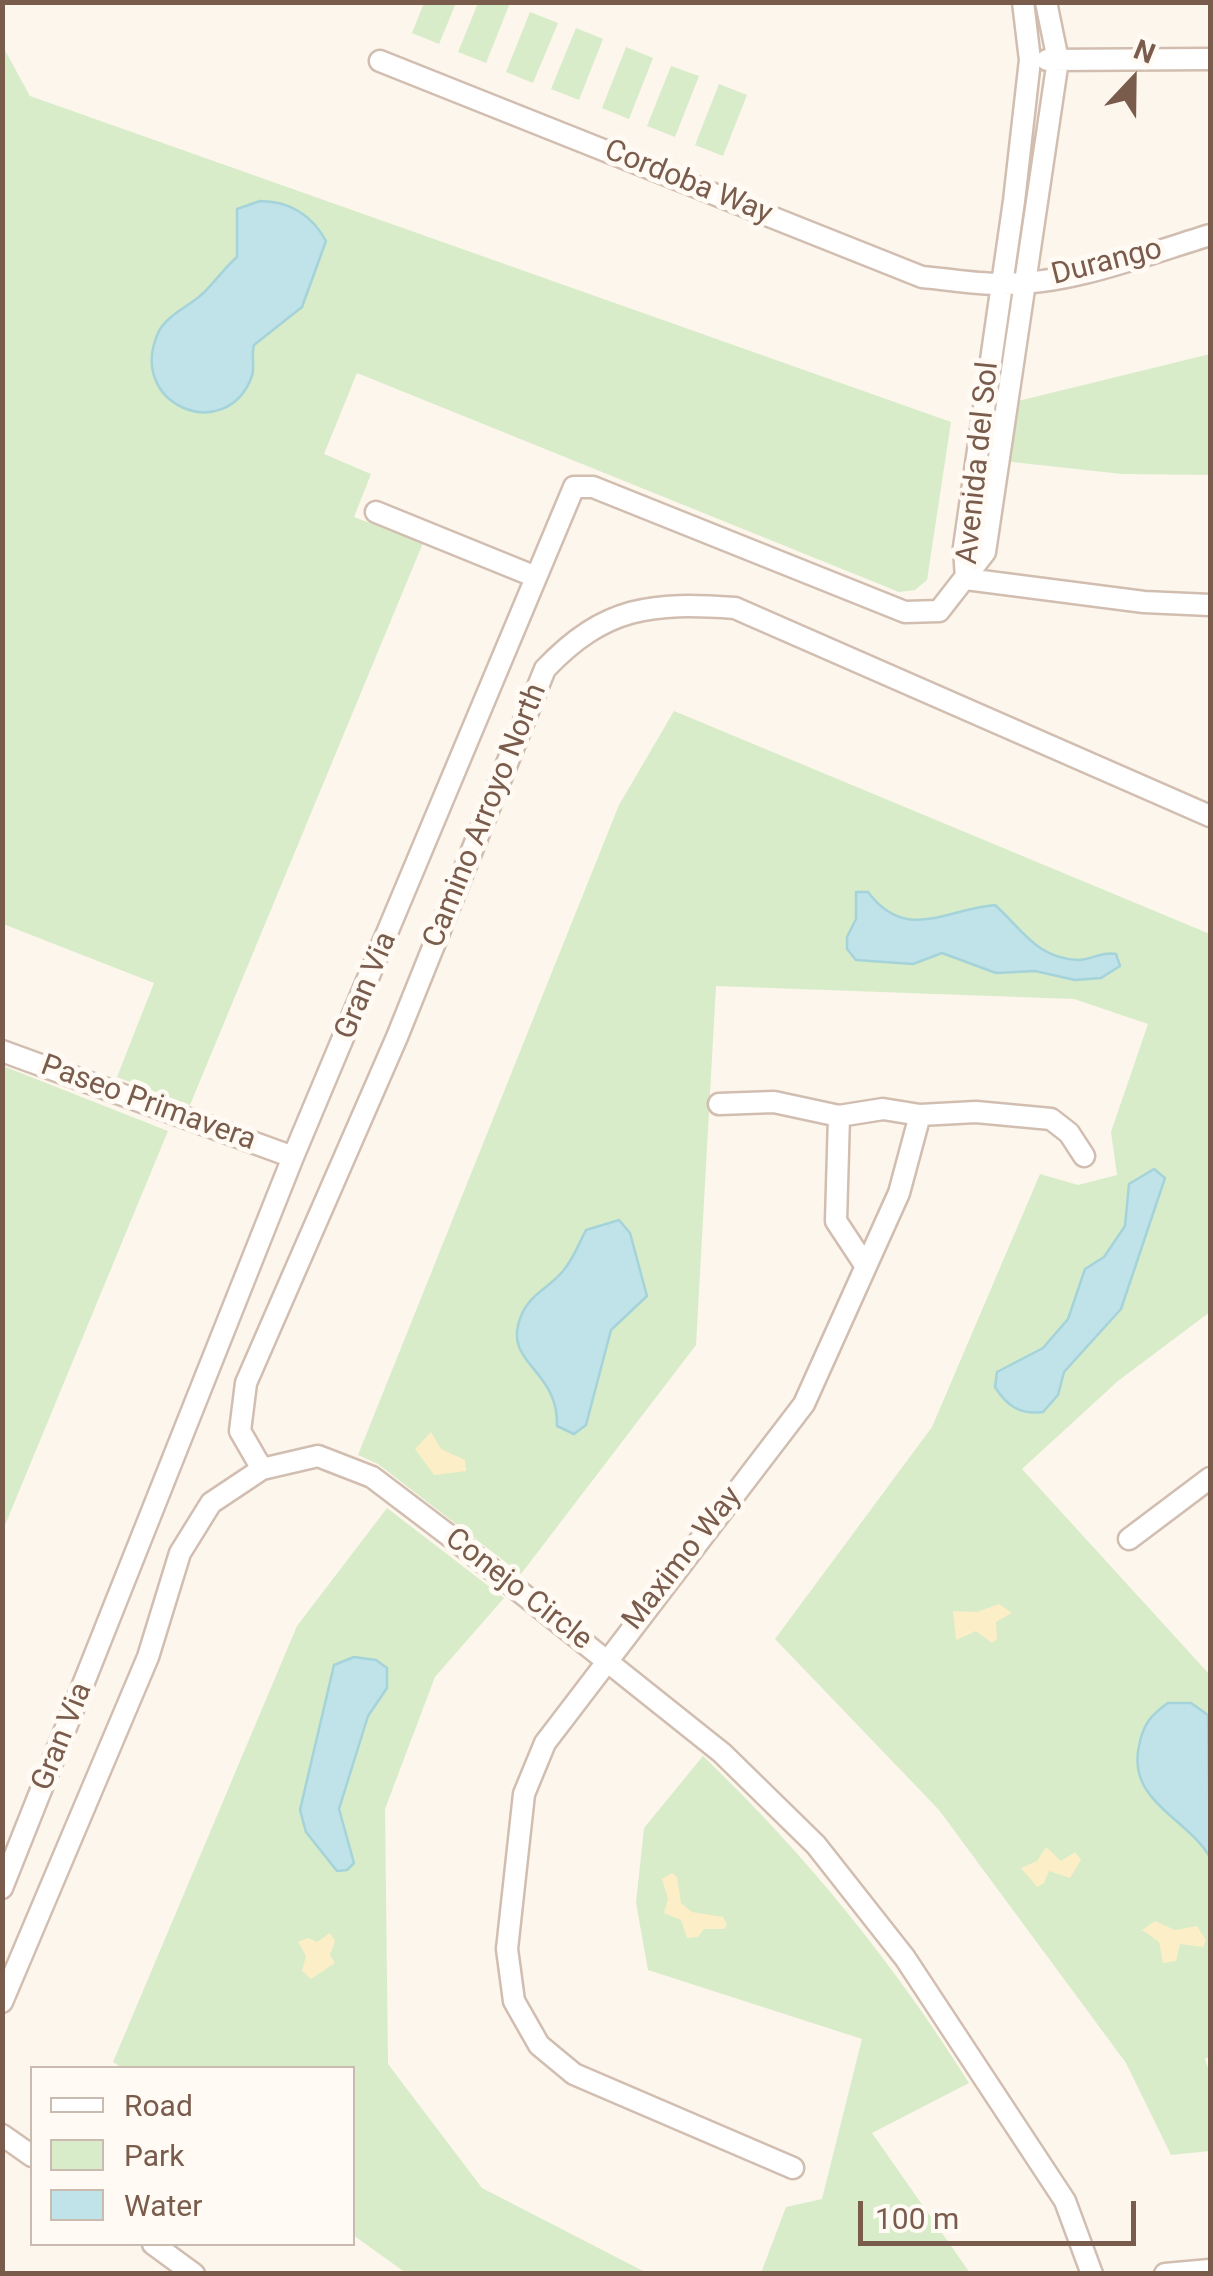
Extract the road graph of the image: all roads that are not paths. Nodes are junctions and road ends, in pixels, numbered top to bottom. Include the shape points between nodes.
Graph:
1 (1023, 2) edge
2 (1046, 2) edge
3 (1210, 58) edge
4 (1030, 60) junction
5 (1058, 60) junction
6 (380, 61) dead end
7 (1210, 235) edge
8 (1028, 282) junction
9 (1001, 284) junction
10 (376, 512) dead end
11 (536, 577) junction
12 (966, 579) junction
13 (1210, 605) edge
14 (1210, 816) edge
15 (2, 1051) edge
16 (718, 1104) dead end
17 (920, 1115) junction
18 (840, 1116) junction
19 (1084, 1156) dead end
20 (293, 1157) junction
21 (865, 1265) junction
22 (262, 1469) junction
23 (1210, 1478) edge
24 (1129, 1539) dead end
25 (606, 1659) junction
26 (2, 1888) edge
27 (2, 2002) edge
28 (2, 2134) edge
29 (30, 2155) edge
30 (794, 2168) dead end
31 (156, 2246) edge
32 (1210, 2270) edge
33 (194, 2274) edge
34 (1092, 2274) edge
35 (1165, 2274) edge

1 - 4 street, Avenida del Sol
2 - 5 street, Avenida del Sol
3 - 5 street
4 - 5 street
4 - 9 street, Avenida del Sol
5 - 8 street, Avenida del Sol
6 - 9 street, Cordoba Way via 922,277
7 - 8 street, Durango via 1096,270
8 - 9 street, Durango
8 - 12 street, Avenida del Sol via 985,552
9 - 12 street, Avenida del Sol via 964,547
10 - 11 street
11 - 12 street, Gran Via via 574,487 593,487 905,612 940,612
11 - 20 street, Gran Via
12 - 13 street
14 - 22 street, Camino Arroyo North via 735,608 670,603 619,616 570,642 545,669 397,1037 246,1383 240,1431
15 - 20 street, Paseo Primavera
16 - 18 street via 774,1102
17 - 18 street via 883,1108
17 - 19 street via 1051,1119
17 - 21 street, Maximo Way via 899,1193
18 - 21 street via 836,1221
20 - 26 street, Gran Via
21 - 25 street, Maximo Way via 804,1404
22 - 25 street, Conejo Circle via 318,1456 372,1477
22 - 27 street, Conejo Circle via 211,1502 180,1553 148,1657
23 - 24 street
25 - 30 street, Maximo Way via 545,1743 524,1794 506,1949 514,2000 539,2045 574,2074
25 - 34 street, Conejo Circle via 722,1753 816,1845 905,1958 1065,2202
28 - 29 street
31 - 33 street
32 - 35 street

